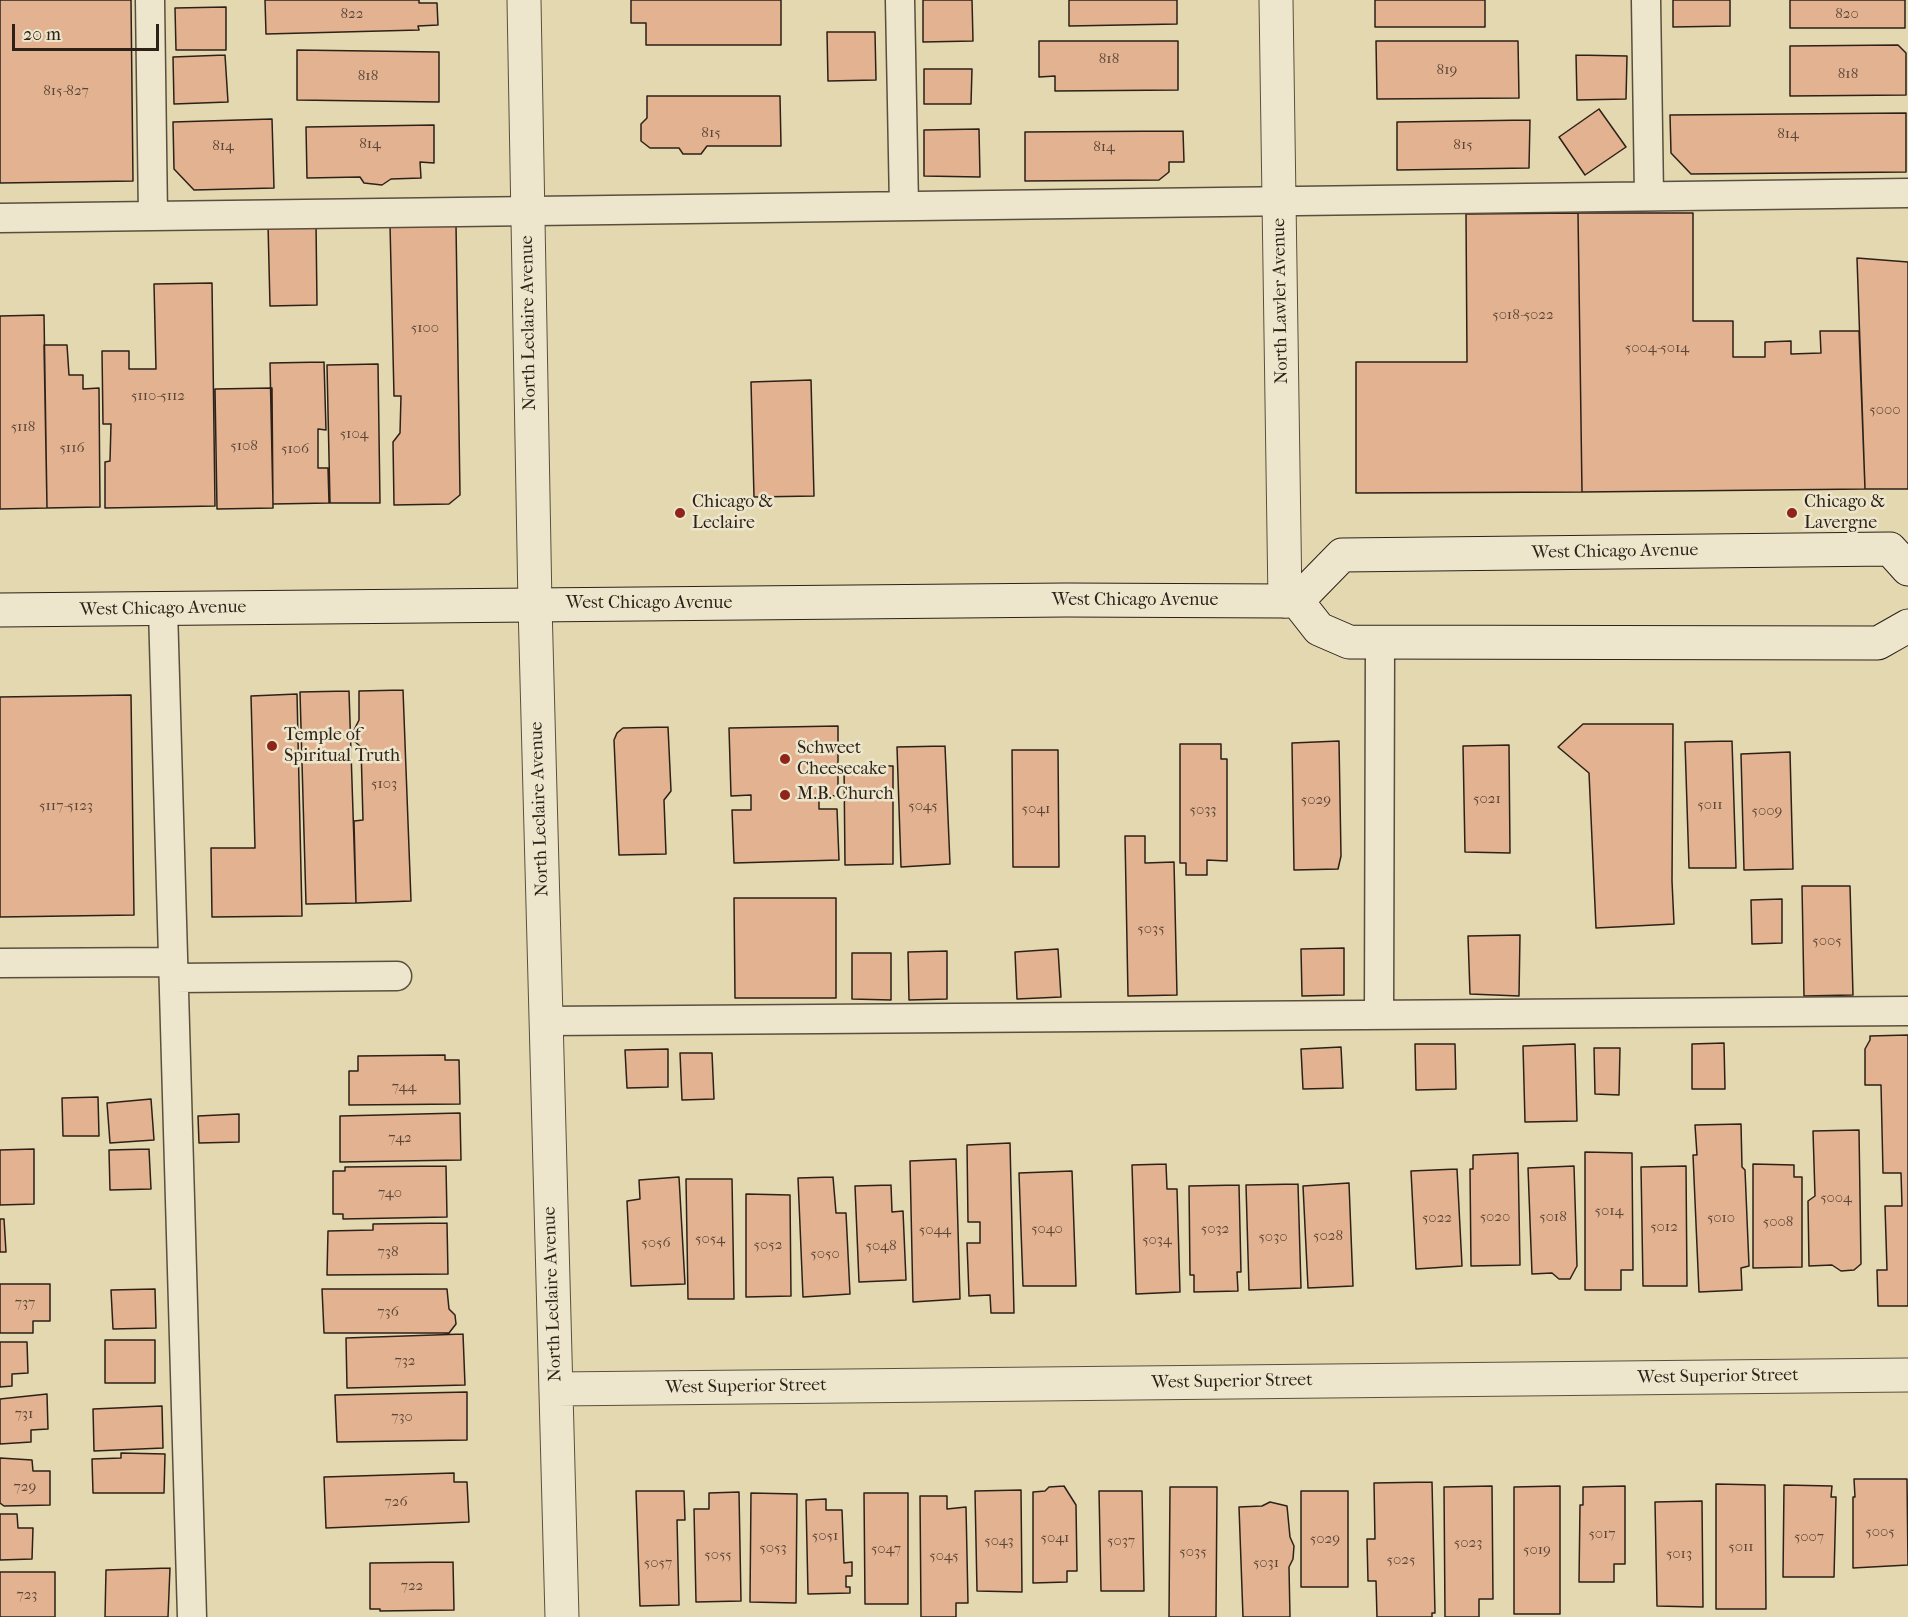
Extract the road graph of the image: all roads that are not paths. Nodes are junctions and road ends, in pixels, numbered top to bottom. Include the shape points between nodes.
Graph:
1 (150, 0) edge
2 (524, 0) edge
3 (900, 0) edge
4 (1276, 0) edge
5 (1646, 0) edge
6 (1908, 193) edge
7 (1649, 196) junction
8 (1279, 201) junction
9 (904, 206) junction
10 (527, 211) junction
11 (153, 216) junction
12 (0, 218) edge
13 (1908, 569) edge
14 (1291, 601) junction
15 (535, 605) junction
16 (163, 609) junction
17 (0, 610) edge
18 (1908, 626) edge
19 (1380, 642) junction
20 (0, 963) edge
21 (174, 970) junction
22 (396, 976) dead end
23 (1908, 1011) edge
24 (1379, 1015) junction
25 (546, 1022) junction
26 (1908, 1375) edge
27 (556, 1389) junction
28 (192, 1617) edge
29 (562, 1617) edge

1 - 11 lane
2 - 10 street, North Leclaire Avenue
3 - 9 lane
4 - 8 street, North Lawler Avenue
5 - 7 lane
6 - 7 lane
7 - 8 lane
8 - 9 lane
8 - 14 street, North Lawler Avenue
9 - 10 lane
10 - 11 lane
10 - 15 street, North Leclaire Avenue
11 - 12 lane
13 - 14 street, West Chicago Avenue via 1890,549 1342,555
14 - 15 street, West Chicago Avenue
14 - 19 street via 1319,629 1349,642
15 - 16 street, West Chicago Avenue
15 - 25 street, North Leclaire Avenue
16 - 17 street, West Chicago Avenue
16 - 21 lane
18 - 19 street via 1878,643
19 - 24 lane
20 - 21 lane
21 - 22 lane
21 - 28 lane
23 - 24 lane
24 - 25 lane
25 - 27 street, North Leclaire Avenue
26 - 27 street, West Superior Street
27 - 29 street, North Leclaire Avenue

